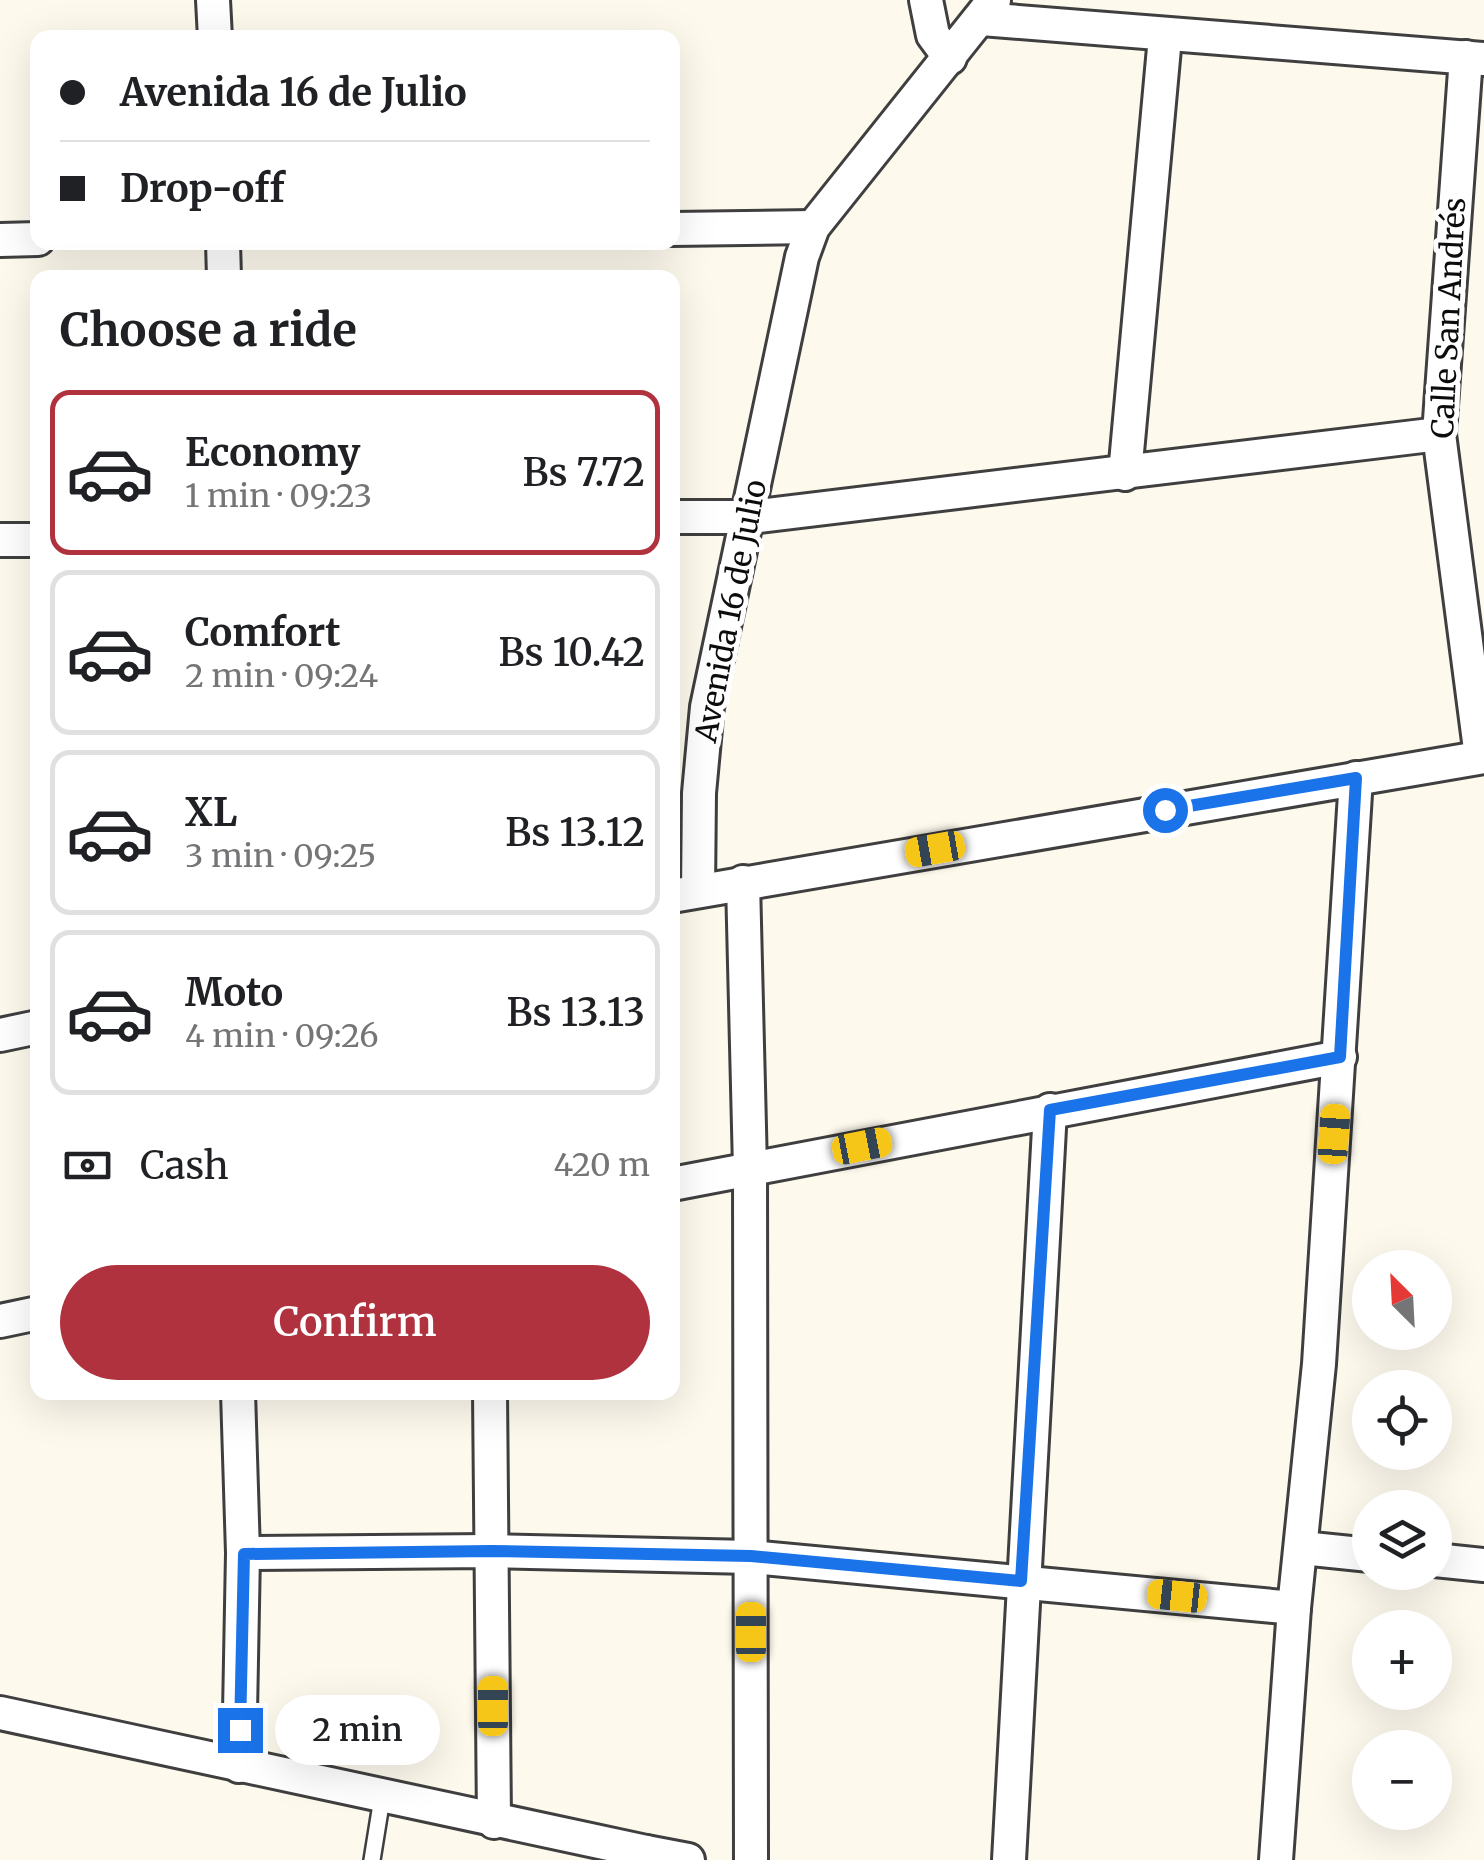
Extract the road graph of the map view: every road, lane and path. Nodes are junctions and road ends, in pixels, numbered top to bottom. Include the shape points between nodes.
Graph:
1 (213, 0) edge
2 (926, 0) edge
3 (988, 10) edge
4 (214, 30) edge
5 (1165, 36) junction
6 (950, 58) junction
7 (1475, 58) edge
8 (813, 227) junction
9 (680, 228) edge
10 (30, 239) edge
11 (0, 240) edge
12 (1438, 434) junction
13 (1125, 474) junction
14 (680, 517) edge
15 (750, 517) junction
16 (0, 540) edge
17 (30, 540) edge
18 (1483, 757) edge
19 (1356, 778) junction
20 (743, 882) junction
21 (685, 894) edge
22 (30, 1029) edge
23 (0, 1035) edge
24 (1340, 1057) junction
25 (1050, 1110) junction
26 (750, 1168) junction
27 (680, 1182) edge
28 (30, 1315) edge
29 (0, 1322) edge
30 (238, 1400) edge
31 (490, 1400) edge
32 (1302, 1548) junction
33 (491, 1551) junction
34 (1352, 1552) edge
35 (244, 1554) junction
36 (751, 1556) junction
37 (1452, 1562) edge
38 (1484, 1565) edge
39 (1021, 1581) junction
40 (1294, 1608) junction
41 (0, 1713) edge
42 (239, 1766) junction
43 (382, 1798) junction
44 (494, 1822) junction
45 (646, 1856) edge
46 (372, 1860) edge
47 (688, 1860) edge
48 (751, 1860) edge
49 (1009, 1860) edge
50 (1276, 1860) edge

1 - 4 street
2 - 6 street via 933,35
3 - 5 street
3 - 6 street, Avenida 16 de Julio
5 - 7 street
5 - 13 street
6 - 8 street, Avenida 16 de Julio
7 - 12 street, Calle San Andrés
8 - 9 street
8 - 15 street, Avenida 16 de Julio
10 - 11 street
12 - 13 street
12 - 18 street, Calle San Andrés
13 - 15 street
14 - 15 street
15 - 21 street, Avenida 16 de Julio via 708,707
16 - 17 street
18 - 19 street, Avenida 16 de Julio
19 - 20 street, Avenida 16 de Julio
19 - 24 street
20 - 21 street, Avenida 16 de Julio
20 - 26 street
22 - 23 street
24 - 25 street
24 - 32 street
25 - 26 street
25 - 39 street
26 - 27 street
26 - 36 street
28 - 29 street
30 - 35 street
31 - 33 street
32 - 34 street
32 - 40 street
33 - 35 street
33 - 36 street
33 - 44 street
35 - 42 street
36 - 39 street
36 - 48 street
37 - 38 street
39 - 40 street
39 - 49 street
40 - 50 street
41 - 42 street
42 - 43 street
43 - 44 street
43 - 46 lane
44 - 45 street
45 - 47 street

